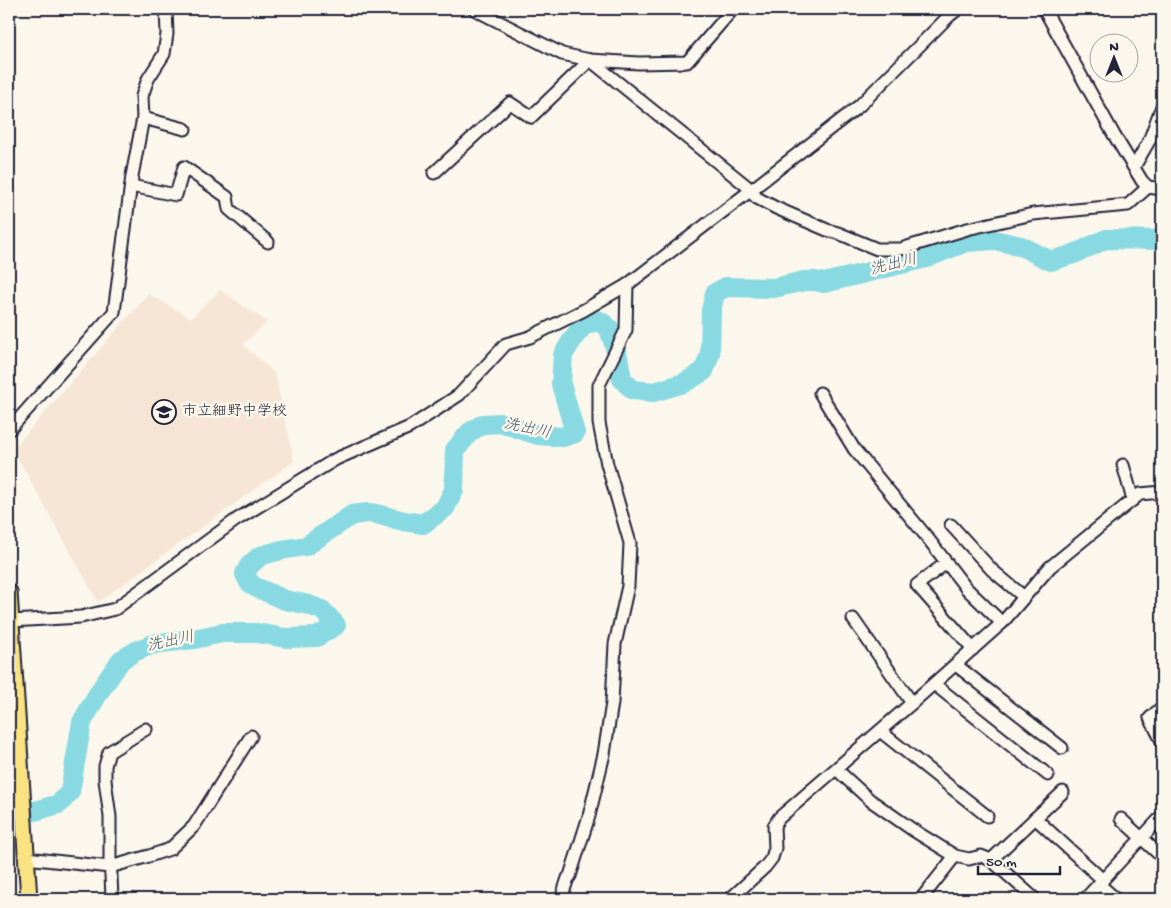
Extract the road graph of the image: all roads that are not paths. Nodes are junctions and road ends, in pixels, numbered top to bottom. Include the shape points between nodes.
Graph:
1 (166, 9) edge
2 (474, 9) edge
3 (733, 9) edge
4 (958, 9) edge
5 (1044, 9) edge
6 (590, 60) junction
7 (1162, 106) edge
8 (143, 118) junction
9 (185, 129) dead end
10 (1134, 167) junction
11 (434, 172) dead end
12 (131, 186) junction
13 (1148, 187) junction
14 (1162, 189) edge
15 (750, 192) junction
16 (268, 242) dead end
17 (628, 285) junction
18 (820, 393) dead end
19 (9, 430) edge
20 (1123, 464) dead end
21 (1162, 492) edge
22 (1133, 500) junction
23 (951, 525) dead end
24 (946, 563) junction
25 (9, 592) edge
26 (1024, 597) junction
27 (853, 619) dead end
28 (11, 621) junction
29 (1002, 623) junction
30 (10, 643) edge
31 (973, 649) junction
32 (956, 664) junction
33 (934, 684) junction
34 (912, 703) junction
35 (1162, 707) edge
36 (146, 729) dead end
37 (880, 731) junction
38 (251, 736) dead end
39 (1162, 741) edge
40 (1062, 748) dead end
41 (836, 769) junction
42 (1048, 775) dead end
43 (17, 783) edge
44 (1064, 792) dead end
45 (987, 816) dead end
46 (1162, 816) edge
47 (1035, 818) junction
48 (1121, 819) dead end
49 (1141, 838) junction
50 (26, 856) junction
51 (955, 856) junction
52 (1162, 857) edge
53 (991, 860) junction
54 (110, 868) junction
55 (1101, 882) junction
56 (30, 899) edge
57 (112, 899) edge
58 (560, 899) edge
59 (730, 899) edge
60 (921, 899) edge
61 (1035, 899) edge
62 (1085, 899) edge
63 (1116, 899) edge

1 - 8 street via 164,54 148,79 142,96
2 - 6 street via 562,54
3 - 6 street via 687,62
4 - 15 street via 859,106
5 - 10 street
6 - 11 street via 530,117 510,103
6 - 15 street via 748,187
7 - 10 street via 1149,141
8 - 9 street
8 - 12 street
10 - 13 street
12 - 16 street via 176,195 184,167 227,197 229,209
12 - 19 street via 114,312
13 - 14 street
13 - 15 street via 1128,205 1033,214 901,248 876,248 827,230 776,208
15 - 17 street
17 - 28 street via 530,337 506,344 459,395 410,427 336,459 236,520 115,609 81,617
17 - 58 street via 626,330 599,385 599,423 607,464 630,543 628,586 615,644 612,703 604,754 589,816
18 - 24 street via 854,449
20 - 22 street
21 - 22 street via 1140,494
22 - 26 street via 1050,567
23 - 26 street via 992,570
24 - 29 street
24 - 31 street via 917,585
25 - 28 main road
26 - 29 street
27 - 34 street
28 - 30 main road
29 - 31 street
30 - 43 main road
31 - 32 street
32 - 33 street
32 - 40 street
33 - 34 street
33 - 42 street
34 - 37 street
35 - 39 street via 1150,718
36 - 54 street via 110,752 105,766
37 - 41 street
37 - 45 street
38 - 54 street via 194,826 170,849
41 - 51 street via 870,800
41 - 59 street via 779,818 774,826 772,858
43 - 50 main road
44 - 47 street
46 - 49 street
47 - 53 street
47 - 55 street
48 - 49 street
49 - 52 street
49 - 55 street
50 - 54 street
50 - 56 main road
51 - 53 street via 969,859 981,856
51 - 60 street
53 - 61 street
54 - 57 street
55 - 62 street
55 - 63 street

